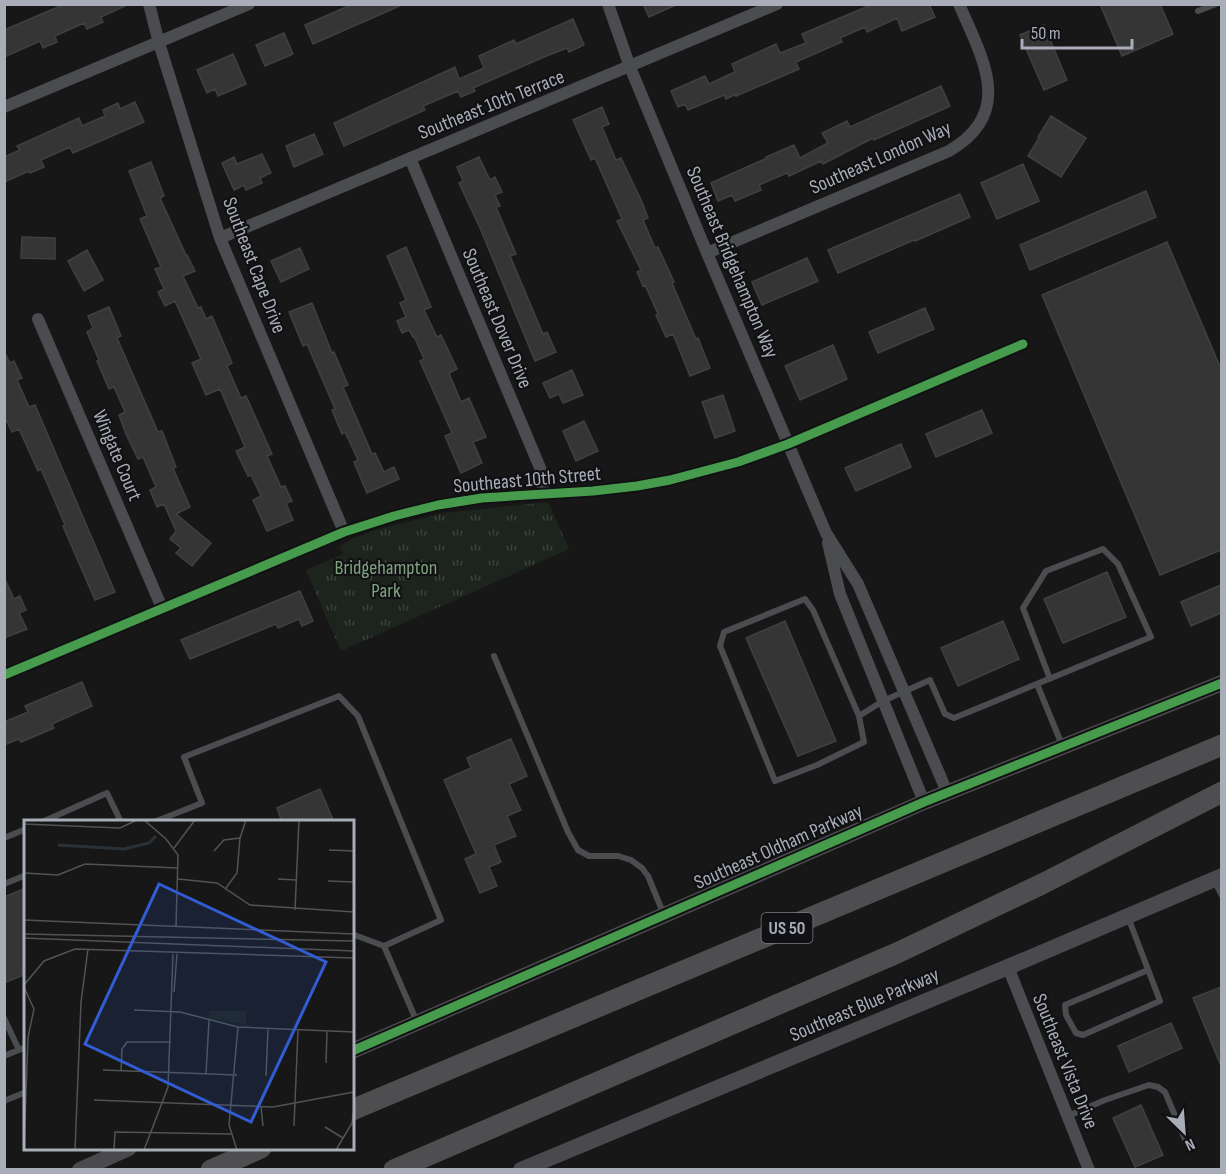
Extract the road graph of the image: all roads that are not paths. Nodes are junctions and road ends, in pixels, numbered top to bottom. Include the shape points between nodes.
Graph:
1 (149, 4) edge
2 (249, 4) edge
3 (608, 4) edge
4 (777, 4) edge
5 (959, 4) edge
6 (1216, 4) edge
7 (1198, 11) dead end
8 (159, 43) junction
9 (630, 67) junction
10 (4, 107) edge
11 (410, 158) junction
12 (220, 238) junction
13 (707, 253) junction
14 (38, 318) dead end
15 (1023, 344) dead end
16 (788, 444) junction
17 (543, 494) junction
18 (344, 532) junction
19 (826, 533) junction
20 (162, 608) junction
21 (494, 656) dead end
22 (4, 675) edge
23 (1050, 679) junction
24 (1037, 684) junction
25 (1221, 684) edge
26 (904, 691) junction
27 (883, 700) junction
28 (859, 716) junction
29 (1221, 745) edge
30 (1062, 747) junction
31 (947, 792) junction
32 (1221, 792) edge
33 (924, 802) junction
34 (169, 819) edge
35 (46, 820) edge
36 (120, 820) edge
37 (24, 830) edge
38 (4, 838) edge
39 (24, 876) edge
40 (1218, 878) edge
41 (4, 884) edge
42 (1221, 896) edge
43 (664, 915) junction
44 (1128, 916) junction
45 (354, 935) edge
46 (384, 946) junction
47 (1008, 967) junction
48 (1148, 970) junction
49 (4, 1018) edge
50 (417, 1023) junction
51 (22, 1049) edge
52 (354, 1050) edge
53 (4, 1056) edge
54 (24, 1093) edge
55 (4, 1101) edge
56 (354, 1109) edge
57 (1067, 1116) junction
58 (1187, 1144) dead end
59 (127, 1150) edge
60 (259, 1150) edge
61 (80, 1170) edge
62 (211, 1170) edge
63 (394, 1170) edge
64 (521, 1170) edge
65 (1089, 1170) edge

1 - 8 street, Southeast Cape Drive
2 - 8 street
3 - 9 street, Southeast Bridgehampton Way
4 - 9 street, Southeast 10th Terrace
5 - 13 street, Southeast London Way via 982,57 990,89 986,110 963,143
6 - 7 lane
8 - 10 street
8 - 12 street, Southeast Cape Drive
9 - 11 street, Southeast 10th Terrace
9 - 13 street, Southeast Bridgehampton Way
11 - 12 street, Southeast 10th Terrace
11 - 17 street, Southeast Dover Drive via 541,470
12 - 18 street, Southeast Cape Drive
13 - 16 street, Southeast Bridgehampton Way
14 - 20 street, Wingate Court
15 - 16 street, Southeast 10th Street
16 - 17 street, Southeast 10th Street via 670,480 593,492
16 - 19 street, Southeast Bridgehampton Way
17 - 18 street, Southeast 10th Street via 438,505
18 - 20 street, Southeast 10th Street
19 - 26 street, Southeast Bridgehampton Way via 858,584
19 - 27 street, Southeast Bridgehampton Way via 840,594
20 - 22 street, Southeast 10th Street
21 - 43 lane via 578,850 589,856 618,856 642,868
23 - 23 lane via 1151,637 1118,564 1102,549 1046,571 1023,608
23 - 24 lane
24 - 26 lane via 954,718 945,714 930,680
24 - 30 lane
25 - 30 street, Southeast Oldham Parkway
26 - 27 lane
26 - 31 street, Southeast Bridgehampton Way
27 - 28 lane
27 - 33 street, Southeast Bridgehampton Way
28 - 28 lane via 864,742 775,780 720,646 724,632 806,598
29 - 56 highway, US 50
30 - 31 street, Southeast Oldham Parkway
31 - 33 street, Southeast Oldham Parkway
32 - 63 highway via 897,953
33 - 43 street, Southeast Oldham Parkway
34 - 46 lane via 202,803 184,757 339,696 358,716 441,920
35 - 36 lane via 107,793
37 - 38 lane
39 - 41 lane
40 - 42 lane
40 - 44 street, Southeast Blue Parkway
43 - 50 street, Southeast Oldham Parkway
44 - 47 street, Southeast Blue Parkway
44 - 48 lane
45 - 46 lane
46 - 50 lane
47 - 57 street, Southeast Vista Drive
47 - 64 street, Southeast Blue Parkway
48 - 48 lane via 1160,1001 1083,1035 1076,1033 1065,1005
49 - 51 lane
50 - 52 street, Southeast Oldham Parkway
51 - 53 lane
54 - 55 lane
57 - 58 lane via 1149,1085 1158,1087 1165,1092
57 - 65 street, Southeast Vista Drive
59 - 61 street
60 - 62 highway

